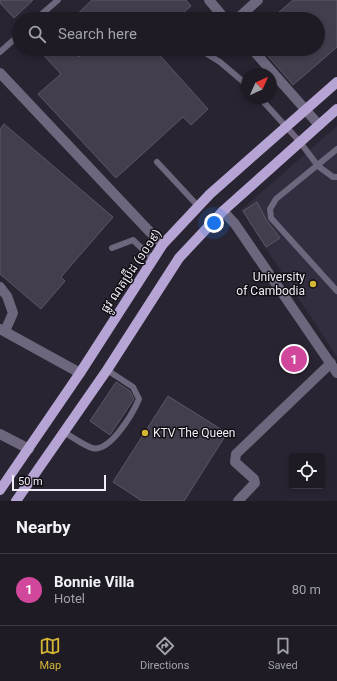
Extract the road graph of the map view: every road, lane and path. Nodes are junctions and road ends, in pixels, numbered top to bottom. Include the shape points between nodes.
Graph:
1 (58, 0) edge
2 (209, 0) edge
3 (251, 2) edge
4 (44, 12) edge
5 (219, 12) edge
6 (243, 12) edge
7 (12, 41) edge
8 (0, 52) edge
9 (210, 56) edge
10 (258, 56) edge
11 (0, 74) edge
12 (241, 80) edge
13 (337, 82) edge
14 (265, 104) edge
15 (337, 109) edge
16 (305, 110) junction
17 (319, 125) junction
18 (286, 127) junction
19 (300, 142) junction
20 (337, 149) edge
21 (157, 162) dead end
22 (318, 166) junction
23 (337, 178) edge
24 (198, 206) junction
25 (223, 211) junction
26 (163, 244) junction
27 (112, 248) dead end
28 (153, 259) junction
29 (0, 287) edge
30 (337, 291) edge
31 (2, 330) edge
32 (331, 363) junction
33 (107, 370) junction
34 (80, 373) junction
35 (337, 373) edge
36 (64, 433) junction
37 (0, 434) edge
38 (29, 449) junction
39 (0, 490) edge
40 (17, 501) edge
41 (238, 501) edge

1 - 4 lane
2 - 5 street
3 - 6 street
7 - 8 lane
9 - 12 lane
10 - 16 street
11 - 26 street
13 - 16 main road, ផ្លូវ ណតប្រ៊ីដ (១០១៩)
14 - 18 lane
15 - 17 main road
16 - 17 street
16 - 18 main road, ផ្លូវ ណតប្រ៊ីដ (១០១៩)
17 - 19 main road
18 - 19 lane
18 - 24 main road, ផ្លូវ ណតប្រ៊ីដ (១០១៩)
19 - 22 lane
19 - 25 main road
20 - 22 lane
21 - 24 lane
22 - 23 lane
22 - 30 lane via 276,199 270,209 271,218
24 - 26 main road, ផ្លូវ ណតប្រ៊ីដ (១០១៩)
25 - 32 street via 235,224
25 - 33 main road via 179,258
26 - 28 main road, ផ្លូវ ណតប្រ៊ីដ (១០១៩)
27 - 28 lane via 133,240
28 - 34 main road, ផ្លូវ ណតប្រ៊ីដ (១០១៩)
29 - 31 street via 7,296 13,313
31 - 34 street
32 - 35 street
32 - 41 street via 236,454 235,462 254,479 255,483
33 - 36 main road
33 - 36 lane via 133,387 139,399 135,409 104,447 93,448
34 - 38 main road, ផ្លូវ ណតប្រ៊ីដ (១០១៩)
36 - 40 main road
37 - 38 street
38 - 39 main road, ផ្លូវ ណតប្រ៊ីដ (១០១៩)

